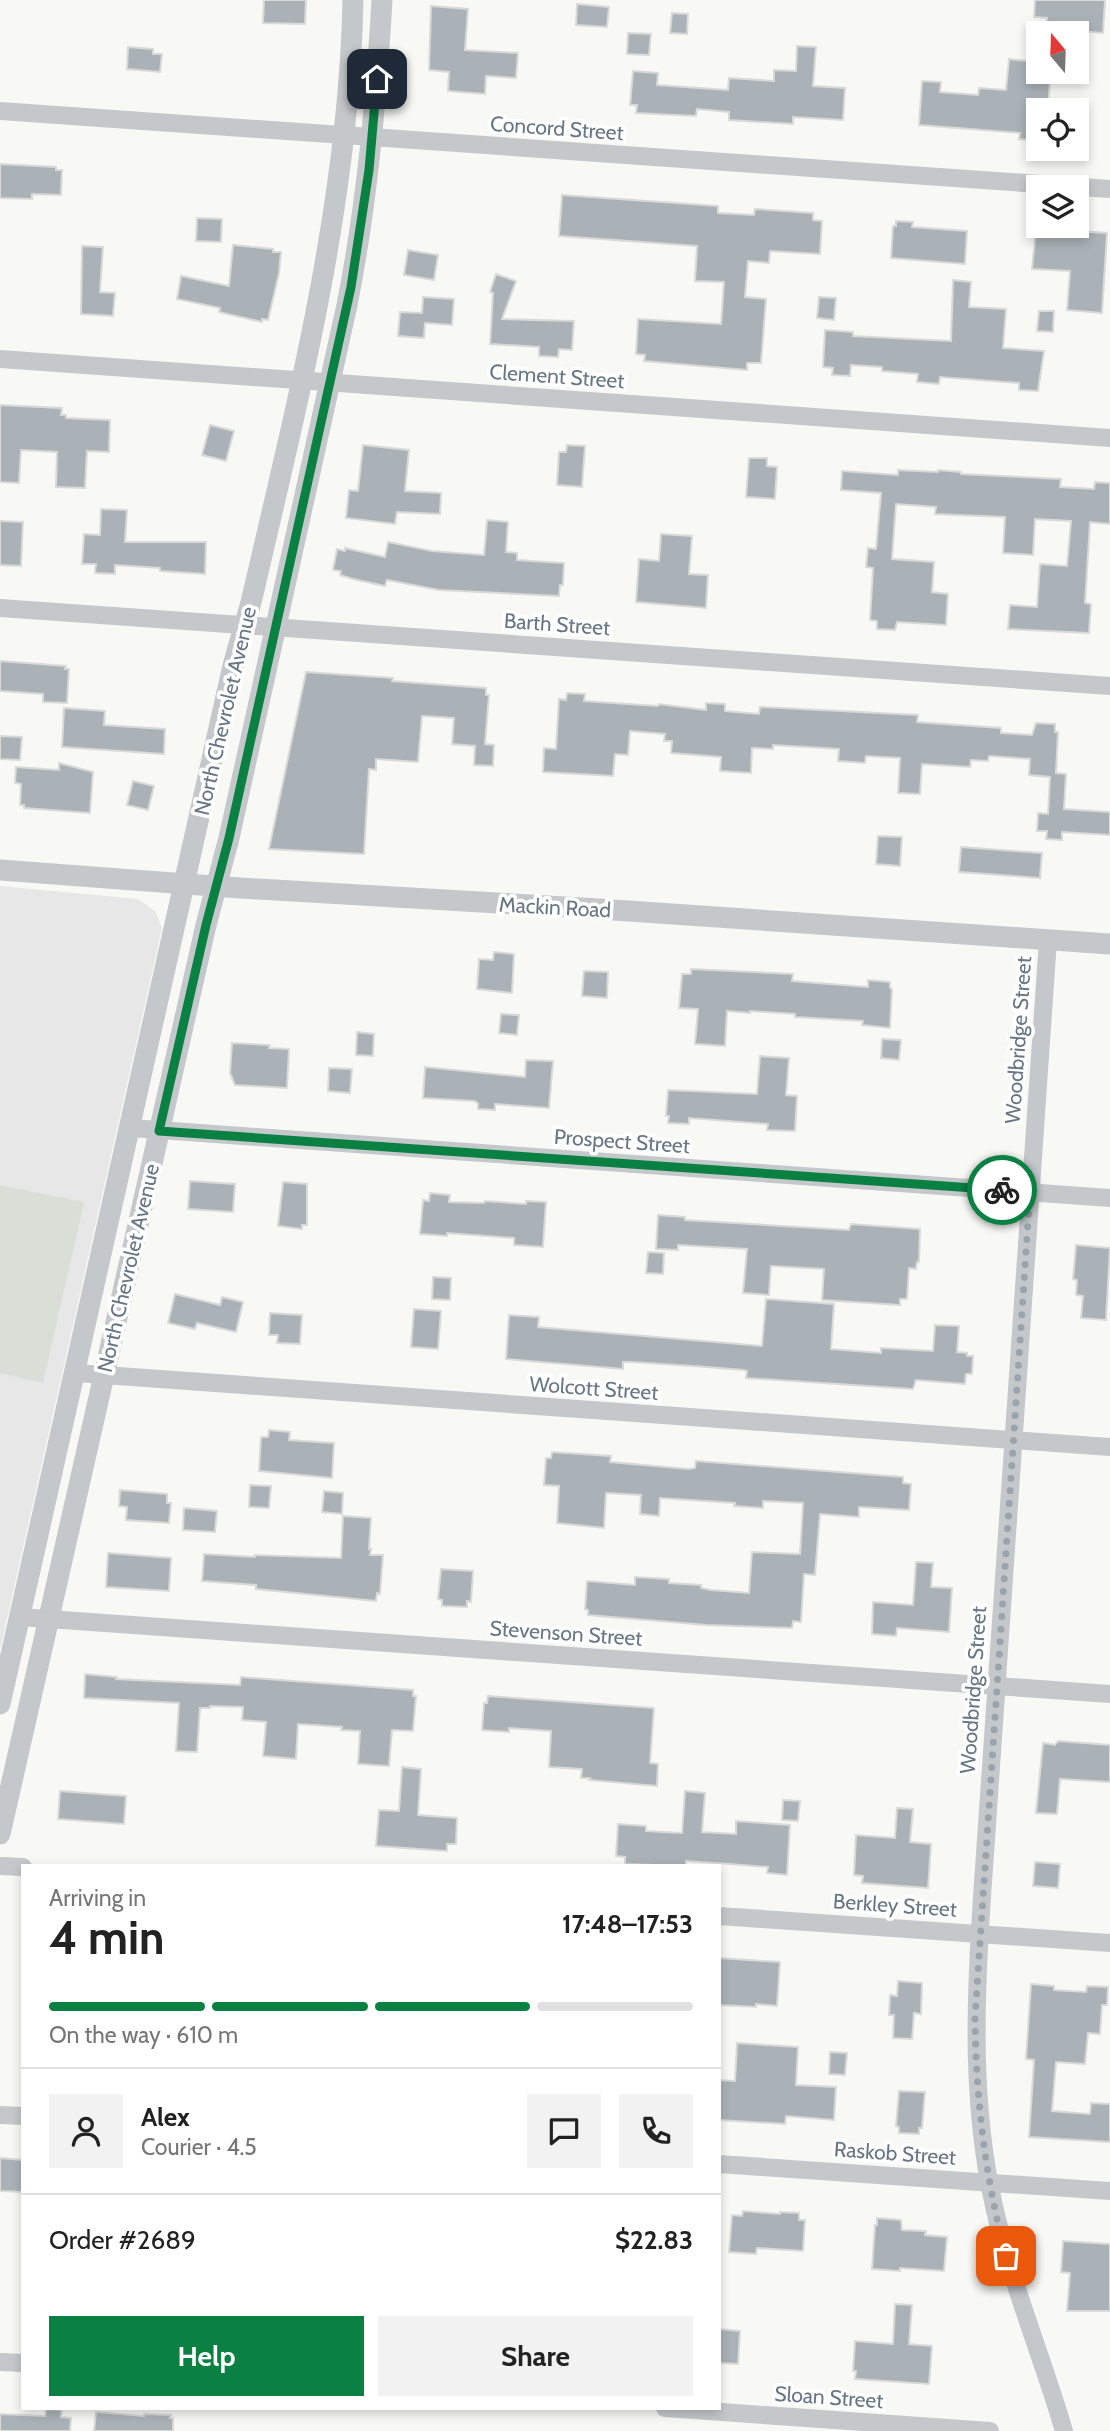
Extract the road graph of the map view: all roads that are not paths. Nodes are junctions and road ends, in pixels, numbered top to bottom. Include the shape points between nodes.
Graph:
1 (353, 0) edge
2 (382, 0) edge
3 (0, 111) edge
4 (344, 136) junction
5 (373, 138) junction
6 (1110, 189) edge
7 (0, 359) edge
8 (301, 381) junction
9 (330, 383) junction
10 (1110, 438) edge
11 (0, 608) edge
12 (244, 625) junction
13 (275, 627) junction
14 (1110, 687) edge
15 (0, 870) edge
16 (185, 884) junction
17 (216, 887) junction
18 (1048, 940) junction
19 (1110, 944) edge
20 (131, 1128) junction
21 (159, 1131) junction
22 (1030, 1192) junction
23 (1110, 1198) edge
24 (76, 1373) junction
25 (104, 1376) junction
26 (1014, 1440) junction
27 (1110, 1447) edge
28 (20, 1617) junction
29 (48, 1620) junction
30 (996, 1686) junction
31 (1110, 1694) edge
32 (0, 1704) edge
33 (0, 1834) edge
34 (0, 1866) edge
35 (21, 1867) edge
36 (721, 1916) edge
37 (979, 1934) junction
38 (1110, 1943) edge
39 (0, 2115) edge
40 (21, 2116) edge
41 (721, 2164) edge
42 (989, 2182) junction
43 (1110, 2191) edge
44 (0, 2362) edge
45 (21, 2363) edge
46 (692, 2410) edge
47 (990, 2431) edge
48 (1064, 2431) edge

1 - 4 street, North Chevrolet Avenue
2 - 5 street, North Chevrolet Avenue
3 - 4 street, Concord Street
4 - 5 street, Concord Street
4 - 8 street, North Chevrolet Avenue via 325,267
5 - 6 street, Concord Street
5 - 9 street, North Chevrolet Avenue via 354,269
7 - 8 street, Clement Street
8 - 9 street, Clement Street
8 - 12 street, North Chevrolet Avenue
9 - 10 street, Clement Street
9 - 13 street, North Chevrolet Avenue
11 - 12 street, Barth Street
12 - 13 street, Barth Street
12 - 16 street, North Chevrolet Avenue
13 - 14 street, Barth Street
13 - 17 street, North Chevrolet Avenue
15 - 16 street, Mackin Road
16 - 17 street, Mackin Road
16 - 20 street, North Chevrolet Avenue
17 - 18 street, Mackin Road
17 - 21 street, North Chevrolet Avenue
18 - 19 street, Mackin Road
18 - 22 street, Woodbridge Street
20 - 21 street, Prospect Street
20 - 24 street, North Chevrolet Avenue
21 - 22 street, Prospect Street
21 - 25 street, North Chevrolet Avenue
22 - 23 street, Prospect Street
22 - 26 street, Woodbridge Street
24 - 25 street, Wolcott Street
24 - 28 street, North Chevrolet Avenue
25 - 26 street, Wolcott Street
25 - 29 street, North Chevrolet Avenue
26 - 27 street, Wolcott Street
26 - 30 street, Woodbridge Street
28 - 29 street, Stevenson Street
28 - 32 street, North Chevrolet Avenue
29 - 30 street, Stevenson Street
29 - 33 street, North Chevrolet Avenue
30 - 31 street, Stevenson Street
30 - 37 street, Woodbridge Street
34 - 35 street
36 - 37 street, Berkley Street
37 - 38 street, Berkley Street
37 - 42 street, Woodbridge Street via 976,2074
39 - 40 street
41 - 42 street, Raskob Street
42 - 43 street, Raskob Street
42 - 48 street, Woodbridge Street via 1013,2278
44 - 45 street
46 - 47 street, Sloan Street

